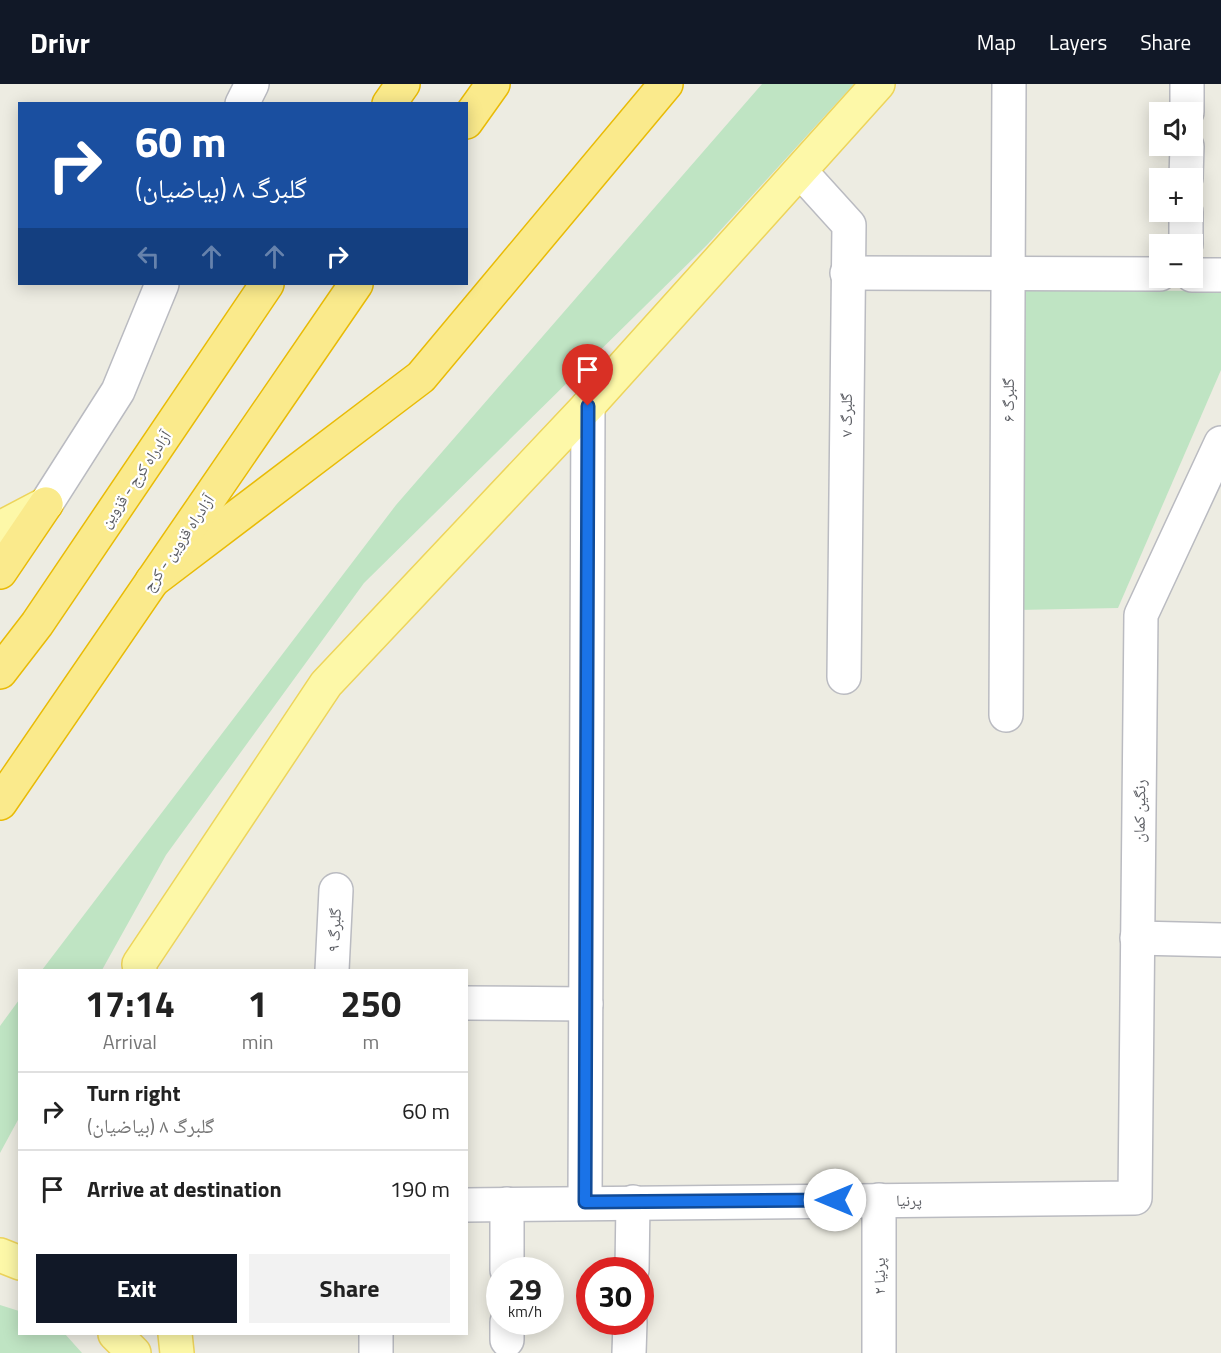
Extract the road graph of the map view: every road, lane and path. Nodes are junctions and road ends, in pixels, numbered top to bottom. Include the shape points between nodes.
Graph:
1 (252, 84) edge
2 (403, 84) edge
3 (493, 84) edge
4 (666, 84) edge
5 (878, 84) edge
6 (1009, 84) edge
7 (1187, 84) edge
8 (243, 102) edge
9 (390, 102) edge
10 (1187, 102) edge
11 (468, 119) edge
12 (801, 172) junction
13 (847, 273) junction
14 (1009, 274) junction
15 (1149, 274) edge
16 (1203, 274) edge
17 (1221, 275) edge
18 (162, 285) edge
19 (266, 285) edge
20 (355, 285) edge
21 (588, 406) junction
22 (1221, 443) edge
23 (46, 504) junction
24 (0, 528) edge
25 (0, 572) edge
26 (152, 581) junction
27 (0, 672) edge
28 (844, 677) dead end
29 (1006, 715) dead end
30 (0, 803) edge
31 (336, 890) dead end
32 (1137, 938) junction
33 (1221, 940) edge
34 (140, 969) edge
35 (332, 969) edge
36 (468, 1003) edge
37 (586, 1004) junction
38 (1135, 1198) joint
39 (879, 1200) junction
40 (585, 1202) junction
41 (633, 1202) junction
42 (468, 1204) edge
43 (507, 1204) junction
44 (0, 1255) edge
45 (507, 1257) edge
46 (632, 1257) edge
47 (18, 1262) edge
48 (116, 1335) edge
49 (175, 1335) edge
50 (376, 1335) edge
51 (630, 1335) edge
52 (134, 1353) edge
53 (177, 1353) edge
54 (376, 1353) edge
55 (629, 1353) edge
56 (879, 1353) edge

1 - 8 street
2 - 9 highway
3 - 11 highway
4 - 26 highway via 421,377
5 - 12 main road
6 - 14 street, گلبرگ ۶
7 - 10 street
12 - 13 street, گلبرگ ۷ via 849,225
12 - 21 main road
13 - 14 street
13 - 28 street, گلبرگ ۷
14 - 15 street
14 - 29 street, گلبرگ ۶
16 - 17 street
18 - 23 street via 118,391
19 - 27 highway, آزادراه کرج - قزوین via 38,624
20 - 26 highway, آزادراه قزوین - کرج
21 - 34 main road via 326,684 139,964
21 - 37 street
22 - 32 street, رنگین کمان via 1141,615
23 - 24 main road
23 - 25 highway
26 - 30 highway, آزادراه قزوین - کرج
31 - 35 street, گلبرگ ۹
32 - 33 street
32 - 38 street, رنگین کمان
36 - 37 street
37 - 40 street
38 - 39 street, پرنیا
39 - 41 street, پرنیا
39 - 56 street, پرنیا ۲
40 - 41 street, پرنیا
40 - 43 street, پرنیا
41 - 46 street
42 - 43 street, پرنیا
43 - 45 street
44 - 47 main road
48 - 52 main road
49 - 53 main road
50 - 54 street
51 - 55 street

